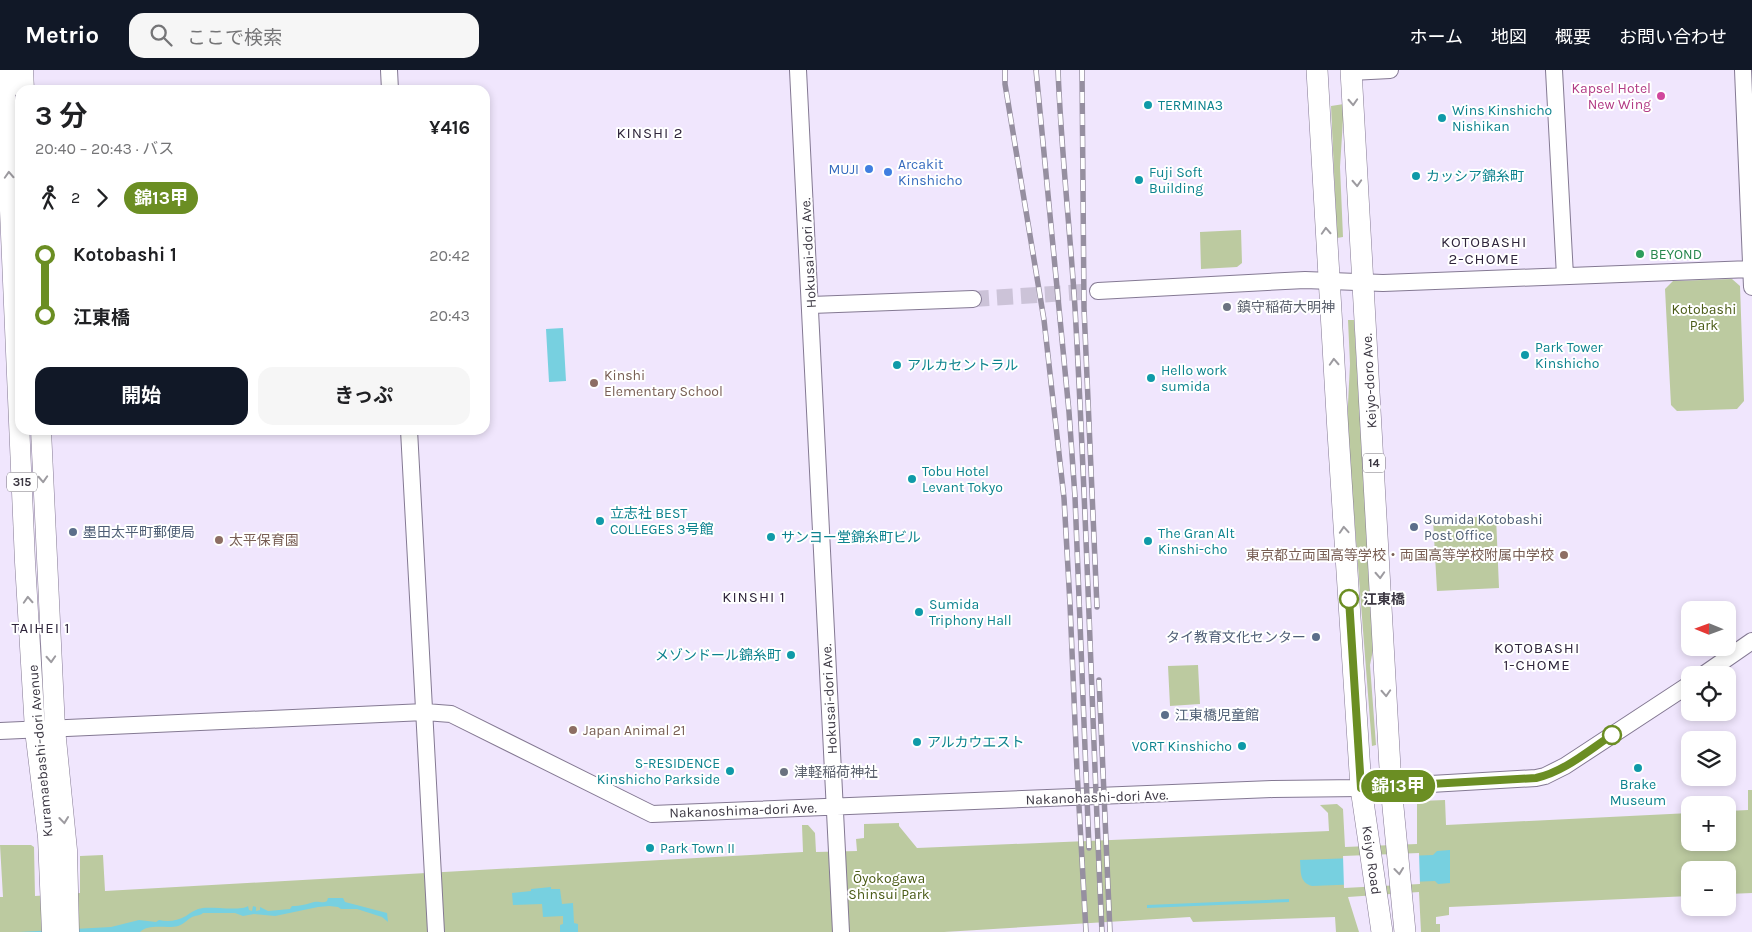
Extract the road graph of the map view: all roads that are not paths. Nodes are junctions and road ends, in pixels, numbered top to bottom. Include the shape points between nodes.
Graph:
1 (4, 70) edge
2 (23, 70) edge
3 (389, 70) edge
4 (798, 70) edge
5 (1317, 70) edge
6 (1390, 70) edge
7 (1554, 70) edge
8 (1743, 70) edge
9 (1351, 71) edge
10 (24, 85) edge
11 (390, 85) edge
12 (1751, 269) edge
13 (1565, 276) junction
14 (1329, 280) junction
15 (1363, 281) junction
16 (1752, 287) edge
17 (1098, 291) tunnel mouth
18 (973, 299) tunnel mouth
19 (811, 305) junction
20 (15, 326) edge
21 (20, 435) edge
22 (41, 435) edge
23 (409, 435) edge
24 (1752, 641) edge
25 (1716, 666) edge
26 (1681, 690) edge
27 (425, 712) junction
28 (55, 729) junction
29 (35, 730) junction
30 (0, 732) edge
31 (1391, 786) junction
32 (1361, 788) junction
33 (834, 806) junction
34 (1396, 842) joint
35 (59, 892) junction
36 (52, 932) edge
37 (69, 932) edge
38 (436, 932) edge
39 (841, 932) edge
40 (1382, 932) edge
41 (1405, 932) edge

20 -> 1 main road, Kuramaebashi-dori Avenue / 315
2 - 10 main road
3 - 11 street
4 - 19 street, Hokusai-dori Ave.
14 -> 5 highway
6 - 9 street
7 - 13 street
8 - 12 street
9 -> 15 highway, Keiyo-doro Ave. / 14
12 - 13 street
12 - 16 street
13 - 15 street via 1384,283
14 - 15 street
14 - 17 street
32 -> 14 highway
15 -> 31 highway, Keiyo-doro Ave. / 14
18 - 19 street
19 - 33 street, Hokusai-dori Ave.
29 -> 21 main road, Kuramaebashi-dori Avenue / 315
22 -> 28 main road, Kuramaebashi-dori Avenue / 315
23 - 27 street
24 - 25 street
26 - 31 street, Nakanohashi-dori Ave. via 1545,776 1526,780
27 - 28 street
27 - 33 street, Nakanoshima-dori Ave. via 451,714 652,814
27 - 38 street
28 - 29 street
28 -> 35 main road, Kuramaebashi-dori Avenue / 315 via 67,850
29 - 30 street
29 - 35 main road, Kuramaebashi-dori Avenue / 315 via 48,837
31 - 32 street, Nakanohashi-dori Ave.
31 - 34 highway, Keiyo-doro Ave. / 14
32 - 33 street, Nakanohashi-dori Ave.
32 - 40 highway, Keiyo Road
33 - 39 street, Hokusai-dori Ave.
34 -> 41 highway, Keiyo Road / 14
35 - 36 main road, 315
35 - 37 main road, 315

